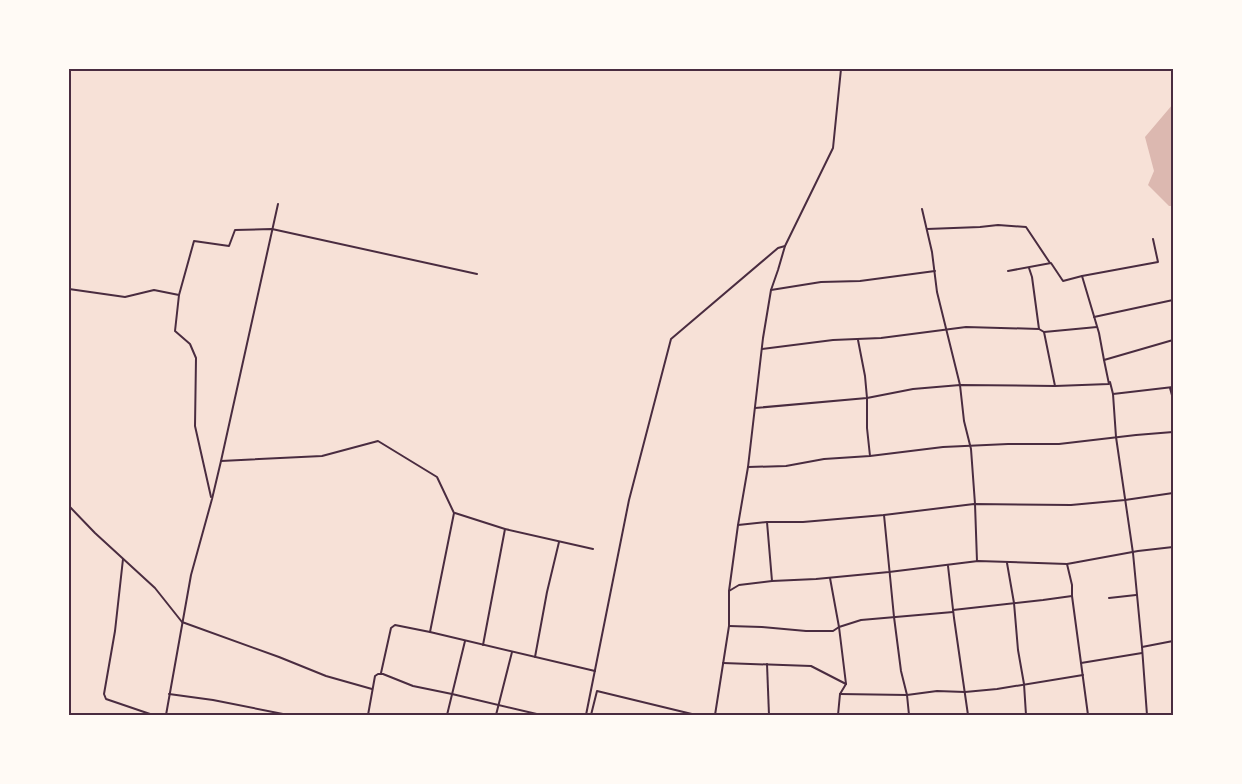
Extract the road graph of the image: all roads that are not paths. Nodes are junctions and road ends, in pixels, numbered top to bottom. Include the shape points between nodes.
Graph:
1 (841, 69) edge
2 (278, 204) dead end
3 (922, 209) dead end
4 (272, 228) junction
5 (927, 229) junction
6 (1153, 239) dead end
7 (785, 246) junction
8 (1051, 263) junction
9 (1029, 268) junction
10 (935, 271) junction
11 (1008, 271) dead end
12 (477, 274) dead end
13 (1082, 276) junction
14 (69, 289) edge
15 (771, 290) junction
16 (179, 295) junction
17 (1173, 300) edge
18 (1094, 317) junction
19 (1097, 327) junction
20 (1039, 329) junction
21 (946, 330) junction
22 (1044, 332) junction
23 (858, 340) junction
24 (1173, 340) edge
25 (762, 350) junction
26 (1104, 360) junction
27 (960, 385) junction
28 (1055, 386) junction
29 (1172, 387) edge
30 (1113, 394) junction
31 (867, 398) junction
32 (1173, 399) edge
33 (755, 408) junction
34 (1173, 432) edge
35 (1116, 437) junction
36 (969, 445) junction
37 (870, 456) junction
38 (221, 462) junction
39 (748, 467) junction
40 (1173, 493) edge
41 (212, 499) junction
42 (1125, 500) junction
43 (975, 504) junction
44 (69, 506) edge
45 (454, 513) junction
46 (884, 515) junction
47 (767, 522) junction
48 (738, 525) junction
49 (505, 530) junction
50 (559, 542) junction
51 (1173, 547) edge
52 (592, 549) dead end
53 (1132, 553) junction
54 (123, 559) junction
55 (977, 562) junction
56 (1007, 563) junction
57 (1067, 564) junction
58 (948, 566) junction
59 (889, 572) junction
60 (830, 578) junction
61 (772, 581) junction
62 (729, 591) junction
63 (1136, 595) junction
64 (1072, 596) junction
65 (1109, 598) dead end
66 (1014, 603) junction
67 (953, 611) junction
68 (894, 617) junction
69 (182, 622) junction
70 (729, 626) junction
71 (839, 627) junction
72 (430, 632) junction
73 (465, 641) junction
74 (1173, 641) edge
75 (482, 645) junction
76 (1142, 647) junction
77 (512, 652) junction
78 (1142, 653) junction
79 (535, 657) junction
80 (724, 663) junction
81 (1081, 663) junction
82 (767, 664) junction
83 (595, 671) junction
84 (381, 674) junction
85 (1083, 675) junction
86 (846, 684) junction
87 (1024, 684) junction
88 (372, 689) junction
89 (965, 692) junction
90 (169, 694) junction
91 (452, 694) junction
92 (840, 694) junction
93 (907, 695) junction
94 (499, 706) junction
95 (154, 715) edge
96 (166, 715) edge
97 (288, 715) edge
98 (368, 715) edge
99 (447, 715) edge
100 (496, 715) edge
101 (541, 715) edge
102 (586, 715) edge
103 (591, 715) edge
104 (696, 715) edge
105 (715, 715) edge
106 (769, 715) edge
107 (838, 715) edge
108 (908, 715) edge
109 (968, 715) edge
110 (1026, 715) edge
111 (1088, 715) edge
112 (1146, 715) edge

1 - 7 street via 833,148
2 - 4 street
3 - 5 street
4 - 12 street
4 - 16 street via 235,230 229,246 194,241
4 - 38 street
5 - 8 street via 998,225 1026,227
5 - 10 street
6 - 13 street via 1158,262
7 - 15 street
7 - 83 street via 778,248 671,339 630,500
8 - 9 street
8 - 13 street via 1063,281
9 - 11 street
9 - 20 street
10 - 15 street
10 - 21 street
13 - 18 street
14 - 16 street via 125,297 154,290
15 - 25 street
16 - 41 street via 175,330 190,344 196,358 195,426
17 - 18 street
18 - 19 street
19 - 22 street
19 - 26 street
20 - 21 street
20 - 22 street
21 - 23 street
21 - 27 street
22 - 28 street
23 - 25 street via 833,340
23 - 31 street
24 - 26 street
25 - 33 street
26 - 28 street via 1109,384
26 - 30 street
27 - 28 street
27 - 31 street via 913,389
27 - 36 street
29 - 30 street
29 - 32 street
30 - 35 street
31 - 33 street
31 - 37 street
33 - 39 street
34 - 35 street
35 - 36 street via 1059,444
35 - 42 street
36 - 37 street
36 - 43 street
37 - 39 street
38 - 41 street
38 - 45 street via 322,456 378,441 437,477
39 - 48 street
40 - 42 street
41 - 69 street
42 - 43 street via 1071,505
42 - 53 street
43 - 46 street
43 - 55 street
44 - 54 street
45 - 49 street
45 - 72 street
46 - 47 street
46 - 59 street
47 - 48 street
47 - 61 street
48 - 62 street
49 - 50 street
49 - 75 street
50 - 52 street
50 - 79 street
51 - 53 street
53 - 57 street
53 - 63 street
54 - 69 street via 155,588
54 - 95 street via 104,694 106,700
55 - 56 street
55 - 58 street
56 - 57 street
56 - 66 street
57 - 64 street
58 - 59 street
58 - 67 street
59 - 60 street
59 - 68 street
60 - 61 street
60 - 71 street
61 - 62 street via 739,585
62 - 70 street
63 - 65 street
63 - 76 street
64 - 66 street
64 - 81 street
66 - 67 street
66 - 87 street
67 - 68 street
67 - 89 street
68 - 71 street via 861,620
68 - 93 street
69 - 88 street via 326,676
69 - 90 street
70 - 71 street via 806,631 833,631
70 - 80 street
71 - 86 street
72 - 73 street
72 - 84 street via 395,625 391,628
73 - 75 street
73 - 91 street
74 - 76 street
75 - 77 street
76 - 78 street
77 - 79 street
77 - 94 street
78 - 81 street
78 - 112 street
79 - 83 street
80 - 82 street
80 - 105 street
81 - 85 street
82 - 86 street via 811,666
82 - 106 street
83 - 102 street
84 - 88 street via 375,676
84 - 91 street via 413,686
85 - 87 street
85 - 111 street
86 - 92 street
87 - 89 street
87 - 110 street
88 - 98 street
89 - 93 street
89 - 109 street
90 - 96 street
90 - 97 street
91 - 94 street
91 - 99 street
92 - 93 street
92 - 107 street
93 - 108 street
94 - 100 street
94 - 101 street
103 - 104 street via 597,691

